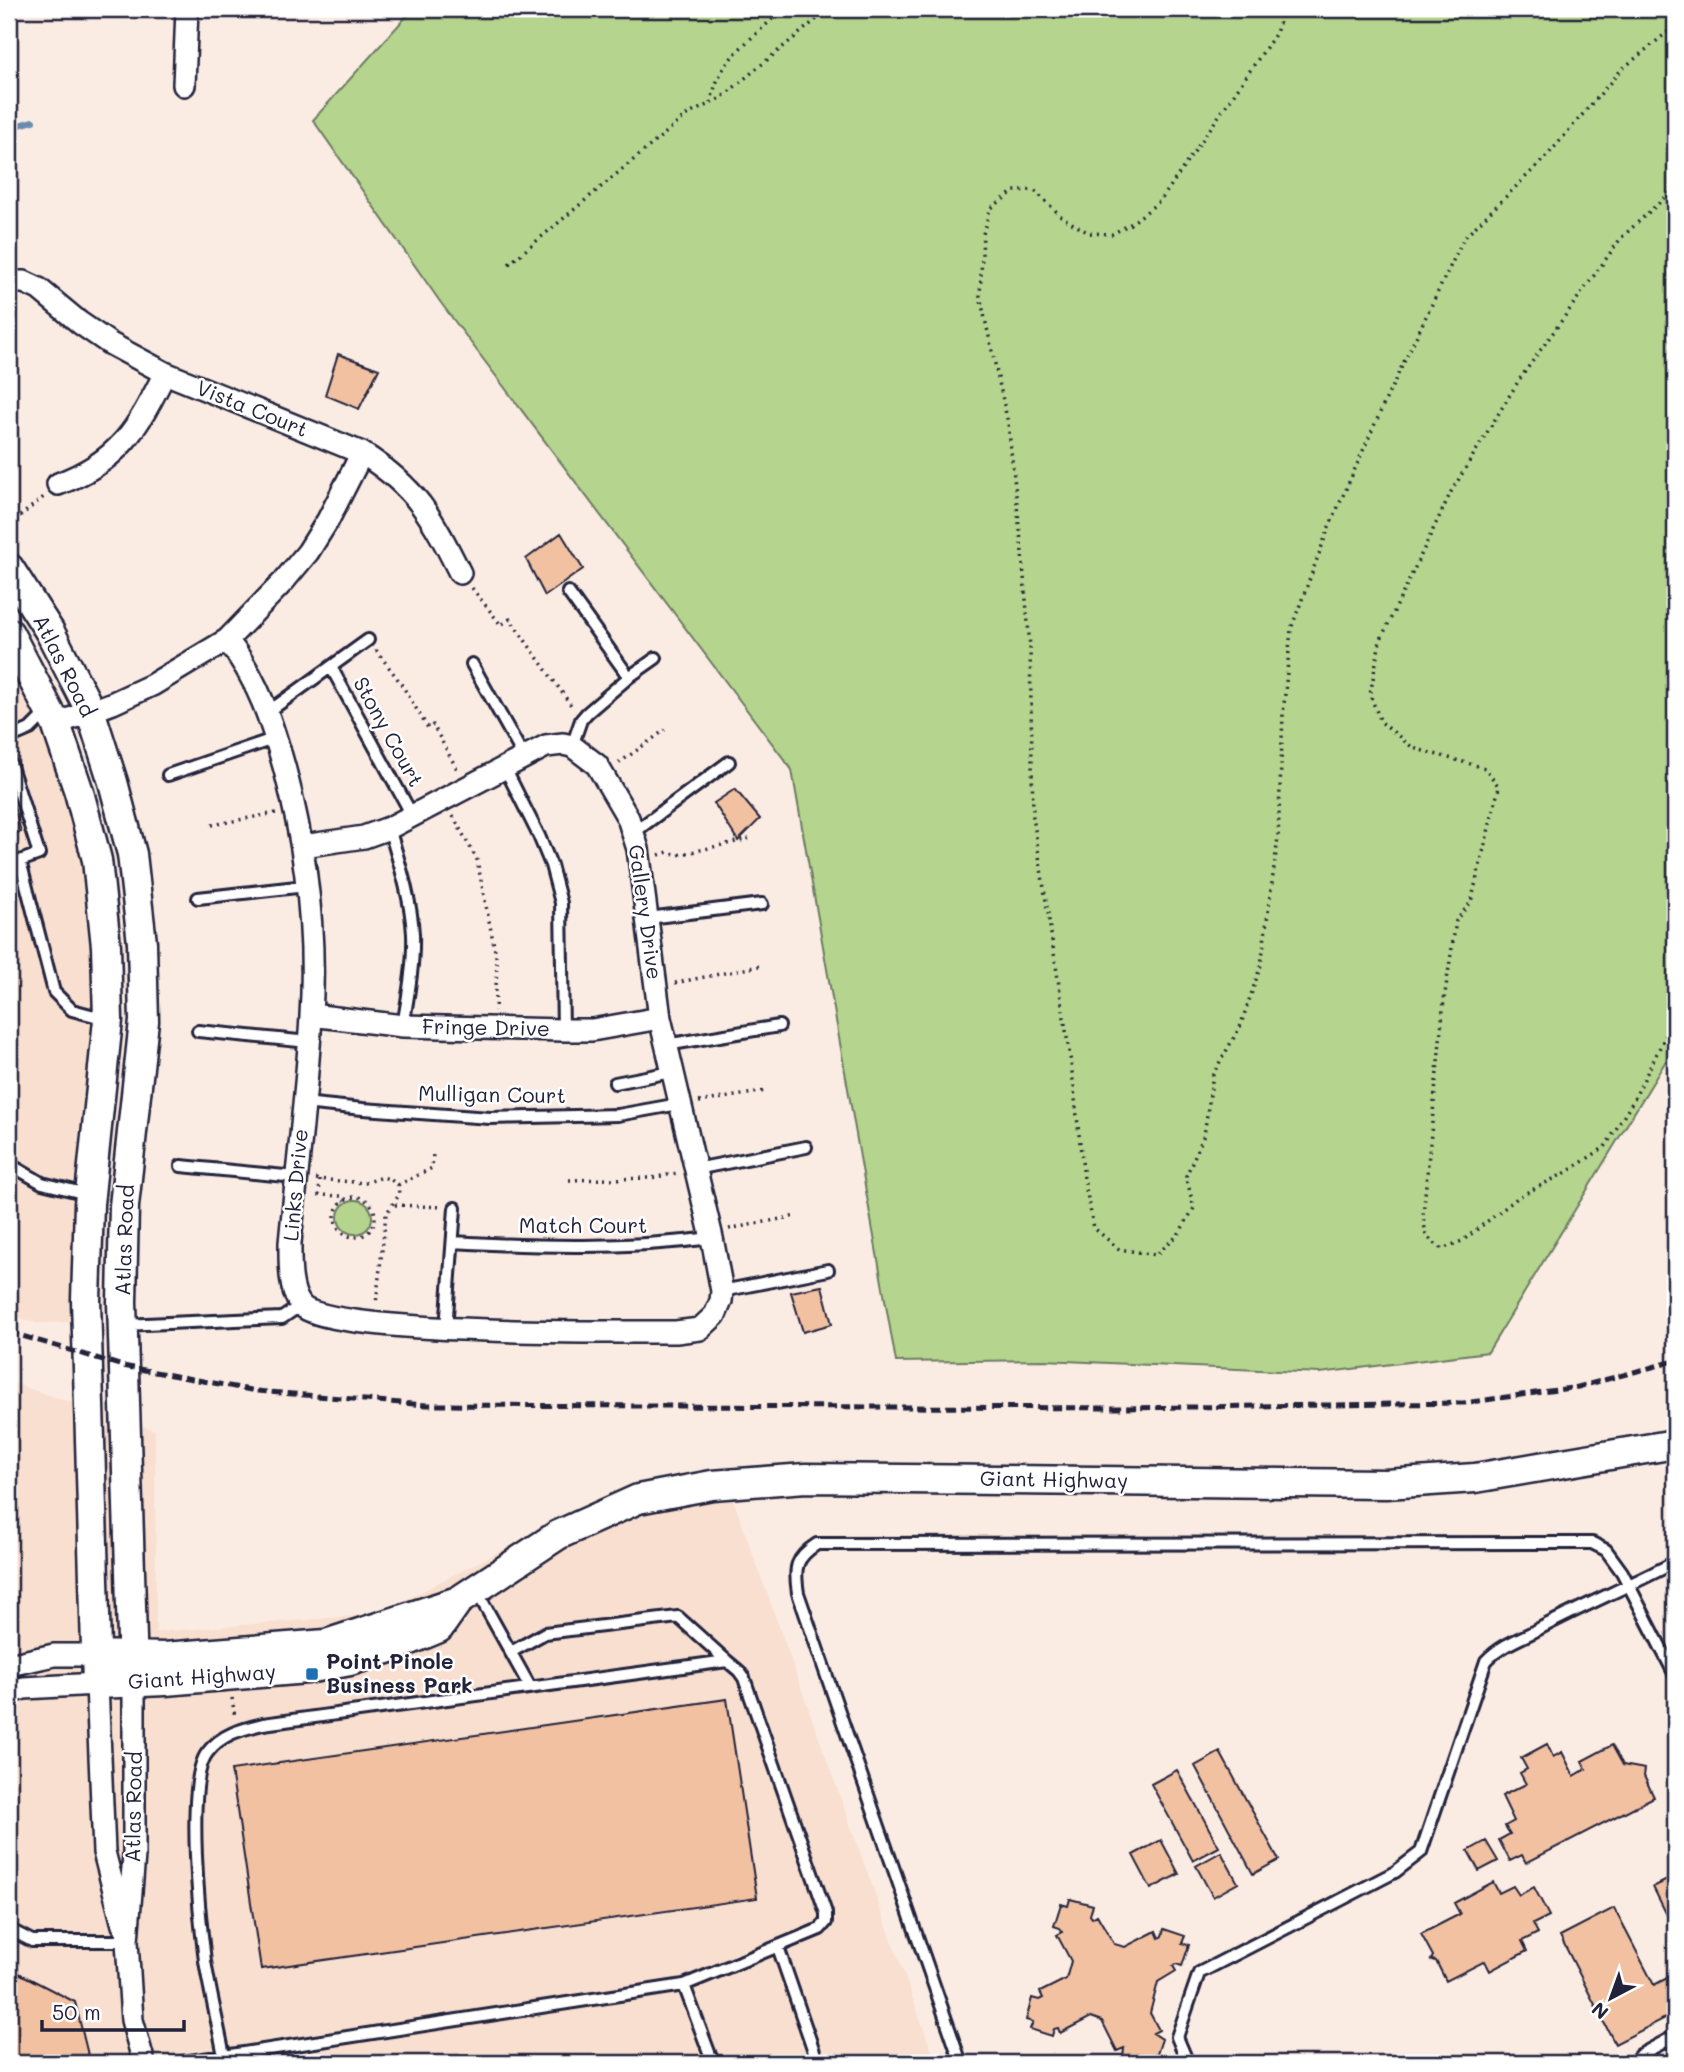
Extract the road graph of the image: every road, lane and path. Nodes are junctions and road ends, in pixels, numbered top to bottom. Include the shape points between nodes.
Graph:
1 (187, 9) edge
2 (782, 9) edge
3 (829, 9) edge
4 (1284, 9) edge
5 (1675, 26) edge
6 (184, 85) dead end
7 (711, 103) junction
8 (1675, 188) edge
9 (509, 264) dead end
10 (9, 282) edge
11 (164, 373) junction
12 (362, 453) junction
13 (58, 484) joint
14 (9, 525) edge
15 (9, 568) edge
16 (460, 573) joint
17 (568, 592) dead end
18 (9, 633) edge
19 (368, 639) joint
20 (227, 640) junction
21 (656, 658) dead end
22 (472, 664) dead end
23 (331, 667) junction
24 (629, 677) junction
25 (90, 710) junction
26 (268, 712) junction
27 (53, 717) junction
28 (581, 720) junction
29 (666, 730) dead end
30 (9, 738) edge
31 (276, 738) junction
32 (572, 746) junction
33 (524, 757) junction
34 (9, 760) edge
35 (729, 762) dead end
36 (505, 768) junction
37 (168, 775) dead end
38 (603, 775) junction
39 (467, 788) junction
40 (444, 799) junction
41 (295, 810) junction
42 (412, 815) junction
43 (212, 825) dead end
44 (389, 828) junction
45 (633, 833) junction
46 (749, 839) dead end
47 (303, 846) junction
48 (640, 860) junction
49 (306, 886) junction
50 (198, 898) dead end
51 (762, 904) dead end
52 (648, 918) junction
53 (759, 967) dead end
54 (656, 987) junction
55 (311, 1015) junction
56 (1675, 1017) edge
57 (660, 1018) junction
58 (108, 1020) junction
59 (403, 1026) junction
60 (779, 1026) dead end
61 (495, 1028) junction
62 (563, 1030) junction
63 (198, 1031) dead end
64 (309, 1042) junction
65 (666, 1045) junction
66 (671, 1072) junction
67 (615, 1083) dead end
68 (766, 1091) dead end
69 (303, 1103) junction
70 (679, 1104) junction
71 (806, 1147) dead end
72 (433, 1153) dead end
73 (9, 1164) edge
74 (181, 1166) dead end
75 (695, 1169) junction
76 (296, 1177) junction
77 (320, 1179) junction
78 (569, 1180) dead end
79 (398, 1185) junction
80 (90, 1194) junction
81 (344, 1201) junction
82 (394, 1205) junction
83 (456, 1208) joint
84 (796, 1216) dead end
85 (374, 1222) junction
86 (385, 1223) junction
87 (711, 1235) junction
88 (453, 1242) junction
89 (828, 1270) dead end
90 (721, 1296) junction
91 (301, 1306) junction
92 (374, 1323) junction
93 (123, 1325) junction
94 (446, 1329) junction
95 (1673, 1448) edge
96 (1675, 1562) edge
97 (1629, 1587) junction
98 (467, 1595) junction
99 (511, 1652) junction
100 (96, 1655) junction
101 (727, 1661) junction
102 (9, 1665) edge
103 (133, 1670) junction
104 (1675, 1675) edge
105 (228, 1676) junction
106 (97, 1684) junction
107 (530, 1687) junction
108 (9, 1693) edge
109 (237, 1731) junction
110 (9, 1929) edge
111 (127, 1941) junction
112 (778, 1947) junction
113 (684, 1985) junction
114 (1675, 2036) edge
115 (225, 2059) edge
116 (144, 2063) edge
117 (176, 2063) edge
118 (713, 2063) edge
119 (818, 2063) edge
120 (961, 2063) edge
121 (1188, 2063) edge
122 (1633, 2063) edge

1 - 6 street
2 - 7 path via 737,49 713,87
3 - 7 path
4 - 5 path via 1276,33 1161,200 1132,223 1112,234 1089,233 1063,218 1034,190 1014,191 990,209 983,234 980,296 1007,423 1030,647 1033,817 1072,1063 1084,1179 1094,1228 1119,1249 1156,1255 1178,1235 1194,1208 1185,1176 1204,1135 1213,1074 1240,1027 1261,965 1278,838 1291,629 1329,527 1464,238 1546,157 1621,71
7 - 9 path via 687,115
8 - 56 path via 1622,238 1519,380 1451,492 1380,641 1370,695 1381,722 1413,748 1485,768 1499,788 1471,902 1456,921 1423,1215 1426,1237 1442,1250 1462,1241 1520,1196 1605,1147
10 - 11 street, Vista Court via 39,289 109,343
11 - 12 street, Vista Court
11 - 13 street via 130,436 106,460
12 - 16 street, Vista Court via 412,491
12 - 20 street via 308,551
13 - 14 path
15 - 25 street, Atlas Road via 50,632
16 - 28 path via 501,625 510,619
17 - 24 lane
18 - 27 street, Atlas Road
19 - 23 lane
19 - 39 path via 428,728 433,724
20 - 25 street via 152,685
20 - 26 street, Links Drive
21 - 24 lane
22 - 33 lane
23 - 26 lane
23 - 42 lane, Stony Court
24 - 28 lane
25 - 27 street
25 - 93 street, Atlas Road via 132,854 142,943 144,1021 124,1206
26 - 31 street, Links Drive
27 - 30 lane
27 - 58 street, Atlas Road via 97,860
28 - 32 lane
29 - 38 path
31 - 37 lane
31 - 41 street, Links Drive
32 - 33 street via 546,746
32 - 38 street, Gallery Drive
33 - 36 street
34 - 58 lane via 39,854 20,861 54,992 72,1010
35 - 45 lane
36 - 39 street
36 - 62 lane via 543,846 561,903
38 - 45 street, Gallery Drive
39 - 40 street
40 - 42 street
40 - 61 path via 477,860 496,961
41 - 43 path
41 - 47 street, Links Drive
42 - 44 street
44 - 47 street via 364,837
44 - 59 lane via 413,934
45 - 48 street, Gallery Drive
46 - 48 path
47 - 49 street, Links Drive
48 - 52 street, Gallery Drive
49 - 50 lane
49 - 55 street, Links Drive
51 - 52 lane
52 - 54 street, Gallery Drive
53 - 54 path
54 - 57 street, Gallery Drive
55 - 59 street, Fringe Drive
55 - 64 street, Links Drive
57 - 62 street, Fringe Drive via 592,1030
57 - 65 street, Gallery Drive
58 - 80 street, Atlas Road
59 - 61 street, Fringe Drive
60 - 65 lane
61 - 62 street, Fringe Drive
63 - 64 lane
64 - 69 street, Links Drive
65 - 66 street, Gallery Drive
66 - 67 lane
66 - 70 street, Gallery Drive
68 - 70 path
69 - 70 lane, Mulligan Court via 490,1118 618,1115
69 - 76 street, Links Drive
70 - 75 street, Gallery Drive
71 - 75 lane
72 - 79 path via 432,1168
73 - 80 lane via 42,1183
74 - 76 lane
75 - 78 path via 651,1178
75 - 87 street, Gallery Drive
76 - 77 path
76 - 91 street, Links Drive via 290,1278
77 - 79 path via 365,1182 383,1177
77 - 81 path via 319,1195 341,1196
79 - 82 path via 400,1195
80 - 100 street, Atlas Road via 86,1300
81 - 85 path via 367,1201
81 - 85 path via 336,1212 342,1233 361,1237
82 - 83 path
82 - 86 path
83 - 88 lane
84 - 87 path
85 - 86 path
86 - 92 path
87 - 88 lane, Match Court via 664,1244 538,1247
87 - 90 street, Gallery Drive
88 - 94 lane
89 - 90 lane
90 - 94 street via 715,1315 700,1329 676,1332
91 - 92 street via 316,1315
91 - 93 lane via 282,1318
92 - 94 street
93 - 103 street, Atlas Road
95 - 98 street, Giant Highway via 1475,1478 1386,1484 806,1478 712,1485 626,1504 558,1535
96 - 97 lane
97 - 104 lane
97 - 120 lane via 1606,1550 1592,1543 817,1544 806,1551 797,1561 798,1593
97 - 121 lane via 1557,1619 1486,1661 1422,1852 1395,1871 1199,1973 1177,2037
98 - 99 lane
98 - 103 street, Giant Highway via 326,1644 170,1656
98 - 105 street, Giant Highway via 439,1628 391,1648 307,1669
99 - 101 lane via 545,1633 678,1617
99 - 107 lane
100 - 102 street, Giant Highway via 54,1655
100 - 103 street, Giant Highway
100 - 106 street, Atlas Road
101 - 107 lane
101 - 112 lane via 744,1678 826,1913 820,1929
103 - 105 street, Giant Highway
103 - 106 street, Giant Highway
103 - 111 street, Atlas Road via 134,1855
105 - 109 path
106 - 108 street, Giant Highway
106 - 111 street, Atlas Road via 104,1853
107 - 109 lane
109 - 115 lane via 216,1742 205,1755 197,1778 195,1851 205,1961
110 - 111 lane via 32,1941
111 - 116 street, Atlas Road via 132,2020
112 - 113 lane
112 - 119 lane
113 - 115 lane
113 - 118 lane
114 - 122 lane
115 - 117 lane

